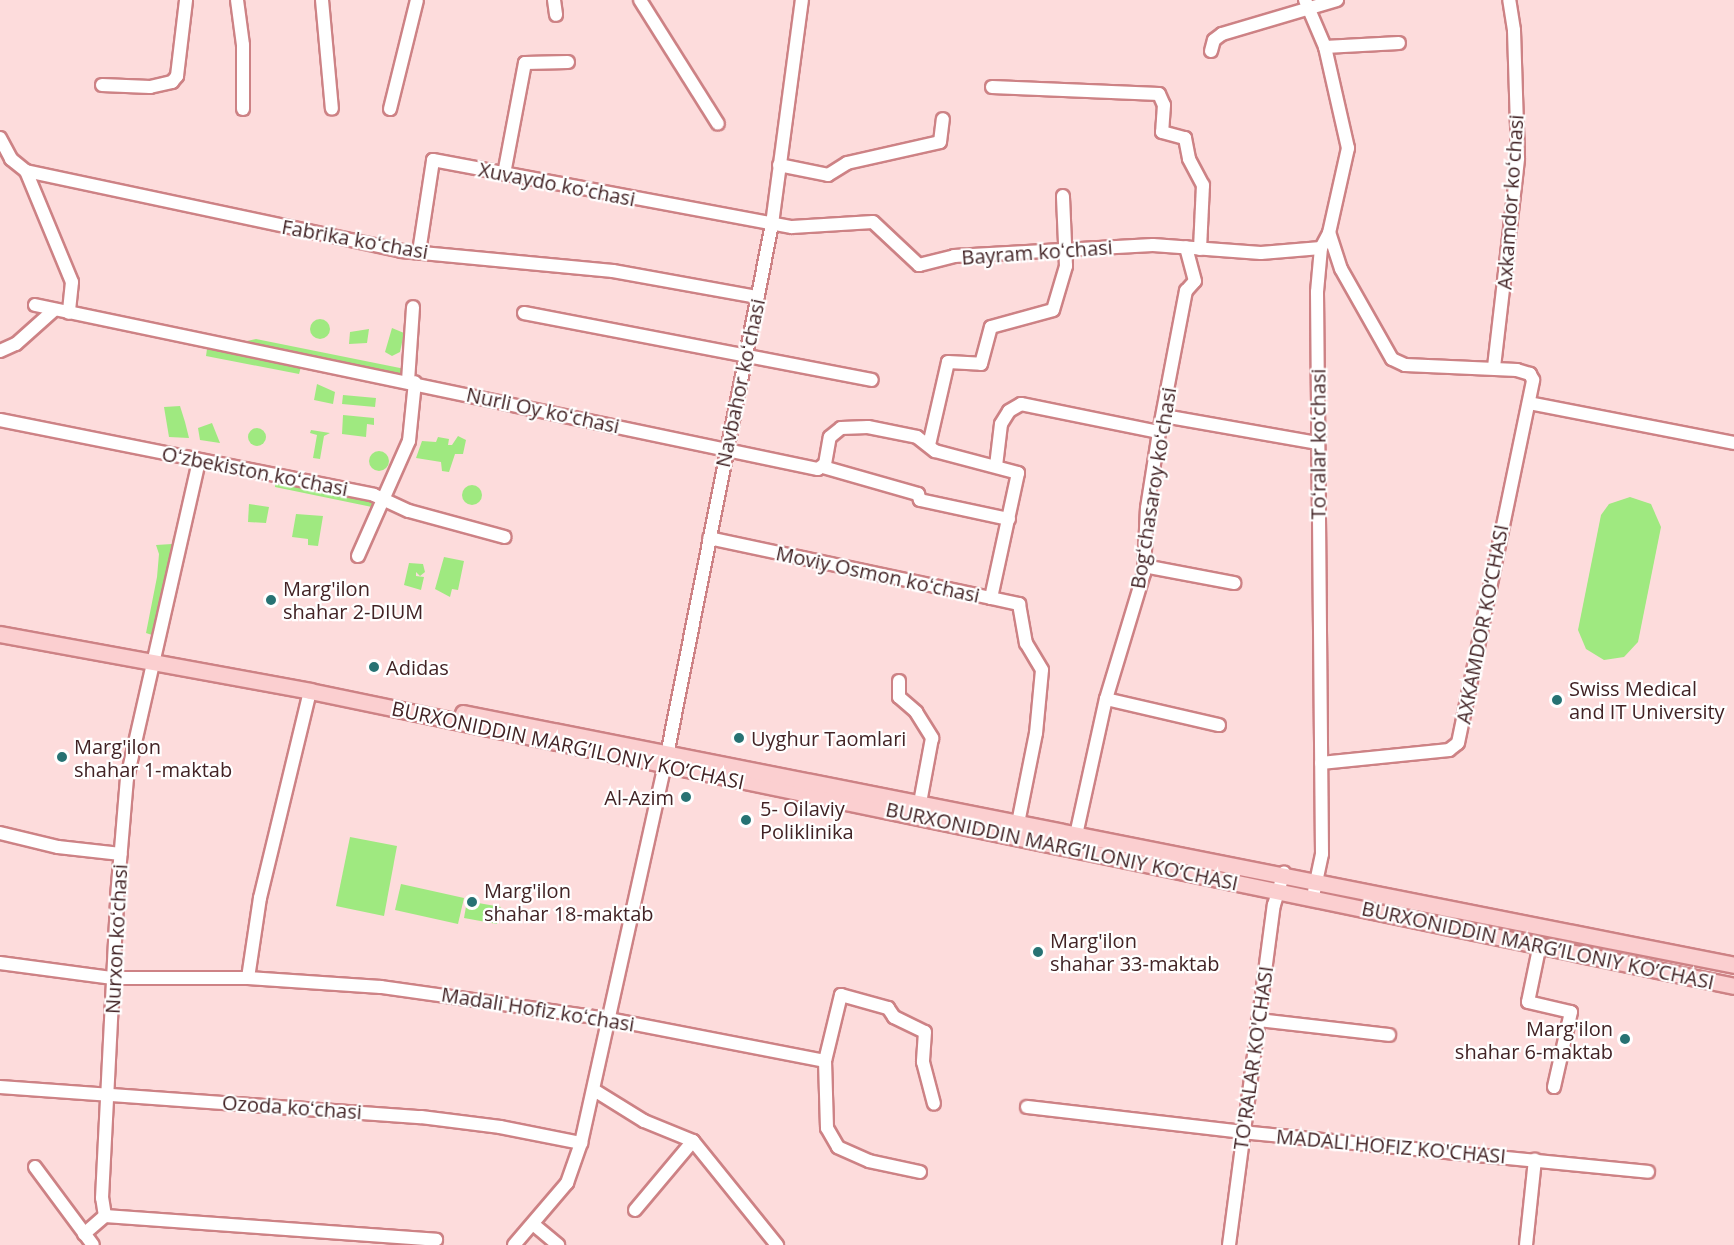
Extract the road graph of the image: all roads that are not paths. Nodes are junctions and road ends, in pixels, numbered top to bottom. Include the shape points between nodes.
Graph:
1 (186, 0) edge
2 (237, 0) edge
3 (321, 0) edge
4 (417, 0) edge
5 (554, 0) edge
6 (640, 0) edge
7 (802, 0) edge
8 (1337, 0) edge
9 (1509, 0) edge
10 (1307, 5) edge
11 (556, 15) dead end
12 (1399, 43) dead end
13 (1325, 47) junction
14 (1211, 51) dead end
15 (568, 62) dead end
16 (102, 84) dead end
17 (992, 87) dead end
18 (243, 109) dead end
19 (332, 109) dead end
20 (390, 109) dead end
21 (943, 118) dead end
22 (718, 124) dead end
23 (0, 138) edge
24 (779, 165) junction
25 (26, 171) junction
26 (504, 174) junction
27 (1064, 196) dead end
28 (772, 224) junction
29 (1329, 233) junction
30 (1186, 248) junction
31 (1321, 248) junction
32 (1200, 249) junction
33 (1067, 250) junction
34 (419, 252) junction
35 (758, 297) junction
36 (34, 305) dead end
37 (413, 307) dead end
38 (54, 310) junction
39 (69, 313) junction
40 (524, 313) dead end
41 (0, 351) edge
42 (744, 357) junction
43 (1494, 368) junction
44 (872, 380) dead end
45 (412, 382) junction
46 (1528, 403) junction
47 (1164, 416) junction
48 (0, 420) edge
49 (1159, 432) junction
50 (1317, 443) junction
51 (1734, 443) edge
52 (929, 445) junction
53 (725, 449) junction
54 (199, 460) junction
55 (996, 466) junction
56 (823, 467) junction
57 (381, 500) junction
58 (1009, 519) junction
59 (505, 537) dead end
60 (709, 538) junction
61 (358, 556) dead end
62 (1144, 566) junction
63 (1234, 583) dead end
64 (992, 598) junction
65 (0, 624) edge
66 (0, 634) edge
67 (156, 660) junction
68 (899, 681) dead end
69 (310, 692) junction
70 (1106, 699) junction
71 (1219, 725) dead end
72 (666, 758) junction
73 (1321, 763) junction
74 (920, 803) junction
75 (1018, 823) junction
76 (0, 833) edge
77 (1076, 835) junction
78 (120, 854) junction
79 (1284, 873) junction
80 (1317, 880) junction
81 (1278, 891) junction
82 (1312, 897) junction
83 (1540, 944) junction
84 (0, 963) edge
85 (1734, 966) edge
86 (113, 978) junction
87 (248, 978) junction
88 (1734, 986) edge
89 (609, 1019) junction
90 (1258, 1020) junction
91 (1389, 1035) dead end
92 (825, 1061) junction
93 (0, 1087) edge
94 (1554, 1087) dead end
95 (594, 1090) junction
96 (107, 1093) junction
97 (934, 1104) dead end
98 (1027, 1107) dead end
99 (1242, 1132) junction
100 (693, 1141) junction
101 (582, 1143) junction
102 (1535, 1159) junction
103 (35, 1167) dead end
104 (920, 1172) dead end
105 (1648, 1172) dead end
106 (635, 1210) dead end
107 (105, 1216) junction
108 (533, 1224) junction
109 (84, 1234) junction
110 (436, 1240) dead end
111 (93, 1245) edge
112 (514, 1245) edge
113 (558, 1245) edge
114 (777, 1245) edge
115 (1229, 1245) edge
116 (1526, 1245) edge

1 - 16 street via 177,76 172,82 150,87
2 - 18 street via 243,38
3 - 19 street
4 - 20 street
5 - 11 street
6 - 22 street
7 - 24 street, Navbahor koʻchasi
8 - 10 street
9 - 43 street, Axkamdor koʻchasi via 1514,30 1518,158
10 - 13 street, Toʻralar koʻchasi
10 - 14 street via 1222,34 1214,40
12 - 13 street
13 - 29 street, Toʻralar koʻchasi via 1348,148
15 - 26 street via 525,63
17 - 32 street via 1159,94 1164,105 1162,132 1185,138 1189,159 1203,185
21 - 24 street via 940,142 847,163 828,175
23 - 25 street via 11,159
24 - 28 street, Navbahor koʻchasi
25 - 34 street, Fabrika koʻchasi
25 - 39 street via 72,282
26 - 28 street, Xuvaydo koʻchasi
26 - 34 street, Xuvaydo koʻchasi via 433,160
27 - 33 street
28 - 33 street, Bayram koʻchasi via 809,227 851,220 873,222 919,266 954,256
28 - 35 street, Navbahor koʻchasi
29 - 31 street, Toʻralar koʻchasi
29 - 43 street via 1341,268 1392,359 1405,365
30 - 32 street, Bayram koʻchasi
30 - 33 street, Bayram koʻchasi via 1154,245
30 - 47 street, Bogʻchasaroy koʻchasi via 1195,281 1186,291
31 - 32 street, Bayram koʻchasi via 1261,253
31 - 50 street, Toʻralar koʻchasi via 1317,292
33 - 52 street via 1053,310 991,327 981,364 948,362
34 - 35 street, Fabrika koʻchasi via 613,271
35 - 42 street, Navbahor koʻchasi
36 - 38 street, Nurli Oy koʻchasi
37 - 45 street
38 - 39 street, Nurli Oy koʻchasi
38 - 41 street via 15,344
39 - 45 street, Nurli Oy koʻchasi
40 - 42 street
42 - 44 street via 767,357
42 - 53 street, Navbahor koʻchasi
43 - 46 street, AXKAMDOR KO‘CHASI via 1530,374 1533,380
45 - 53 street, Nurli Oy koʻchasi
45 - 57 street via 409,441
46 - 51 street
46 - 73 street, AXKAMDOR KO‘CHASI via 1458,743 1449,750
47 - 49 street, Bogʻchasaroy koʻchasi
47 - 50 street
48 - 54 street, Oʻzbekiston koʻchasi
49 - 55 street via 1021,404 1009,411 1001,424
49 - 62 street, Bogʻchasaroy koʻchasi via 1147,508
50 - 73 street, Toʻralar koʻchasi
52 - 55 street via 935,452
52 - 56 street via 916,437 868,428 842,428 830,437
53 - 56 street, Nurli Oy koʻchasi
53 - 60 street, Navbahor koʻchasi
54 - 57 street, Oʻzbekiston koʻchasi via 374,495
54 - 67 street, Nurxon koʻchasi
55 - 58 street, Moviy Osmon koʻchasi via 1018,472
56 - 58 street, Nurli Oy koʻchasi via 918,494 920,500
57 - 59 street, Oʻzbekiston koʻchasi via 456,526
57 - 61 street
58 - 64 street, Moviy Osmon koʻchasi
60 - 64 street, Moviy Osmon koʻchasi
60 - 72 street, Navbahor koʻchasi
62 - 63 street
62 - 70 street, Bogʻchasaroy koʻchasi
64 - 75 street via 1019,604 1026,644 1042,670 1036,733
65 - 67 main road, BURXONIDDIN MARG’ILONIY KO’CHASI
66 - 67 main road, BURXONIDDIN MARG’ILONIY KO’CHASI
67 - 69 main road, BURXONIDDIN MARG’ILONIY KO’CHASI
67 - 72 main road, BURXONIDDIN MARG’ILONIY KO’CHASI
67 - 78 street, Nurxon koʻchasi via 133,746
68 - 74 street via 899,697 916,712 932,738
69 - 72 main road, BURXONIDDIN MARG’ILONIY KO’CHASI
69 - 87 street via 260,898
70 - 71 street
70 - 77 street, Bogʻchasaroy koʻchasi
72 - 74 main road, BURXONIDDIN MARG’ILONIY KO’CHASI
72 - 81 main road, BURXONIDDIN MARG’ILONIY KO’CHASI
72 - 89 street, Navbahor koʻchasi
73 - 80 street, Toʻralar koʻchasi via 1322,854
74 - 75 main road, BURXONIDDIN MARG’ILONIY KO’CHASI
75 - 77 main road, BURXONIDDIN MARG’ILONIY KO’CHASI
76 - 78 street via 58,847
77 - 79 main road, BURXONIDDIN MARG’ILONIY KO’CHASI
78 - 86 street, Nurxon koʻchasi
79 - 80 main road, BURXONIDDIN MARG’ILONIY KO’CHASI
79 - 81 street, TO'RALAR KO'CHASI
80 - 82 street, Toʻralar koʻchasi
80 - 85 main road, BURXONIDDIN MARG’ILONIY KO’CHASI
81 - 82 main road, BURXONIDDIN MARG’ILONIY KO’CHASI
81 - 90 street, TO'RALAR KO'CHASI
82 - 83 main road, BURXONIDDIN MARG’ILONIY KO’CHASI
83 - 88 main road, BURXONIDDIN MARG’ILONIY KO’CHASI
83 - 94 street via 1528,1002 1571,1012
84 - 86 street, Madali Hofiz koʻchasi
86 - 87 street, Madali Hofiz koʻchasi
86 - 96 street, Nurxon koʻchasi
87 - 89 street, Madali Hofiz koʻchasi via 381,987
89 - 92 street, Madali Hofiz koʻchasi
89 - 95 street, Navbahor koʻchasi
90 - 91 street
90 - 99 street, TO'RALAR KO'CHASI
92 - 97 street via 841,995 888,1008 894,1017 927,1035 923,1062
92 - 104 street via 825,1113 838,1147 869,1161
93 - 96 street, Ozoda koʻchasi
95 - 100 street via 644,1121
95 - 101 street, Navbahor koʻchasi
96 - 101 street, Ozoda koʻchasi via 422,1117
96 - 107 street, Nurxon koʻchasi via 102,1198
98 - 99 street, MADALI HOFIZ KO'CHASI
99 - 102 street, MADALI HOFIZ KO'CHASI
99 - 115 street, TO'RALAR KO'CHASI
100 - 106 street via 665,1179
100 - 114 street
101 - 108 street, Navbahor koʻchasi via 567,1184
102 - 105 street, MADALI HOFIZ KO'CHASI
102 - 116 street
103 - 109 street
107 - 109 street
107 - 110 street
108 - 112 street, Navbahor koʻchasi
108 - 113 street
109 - 111 street

